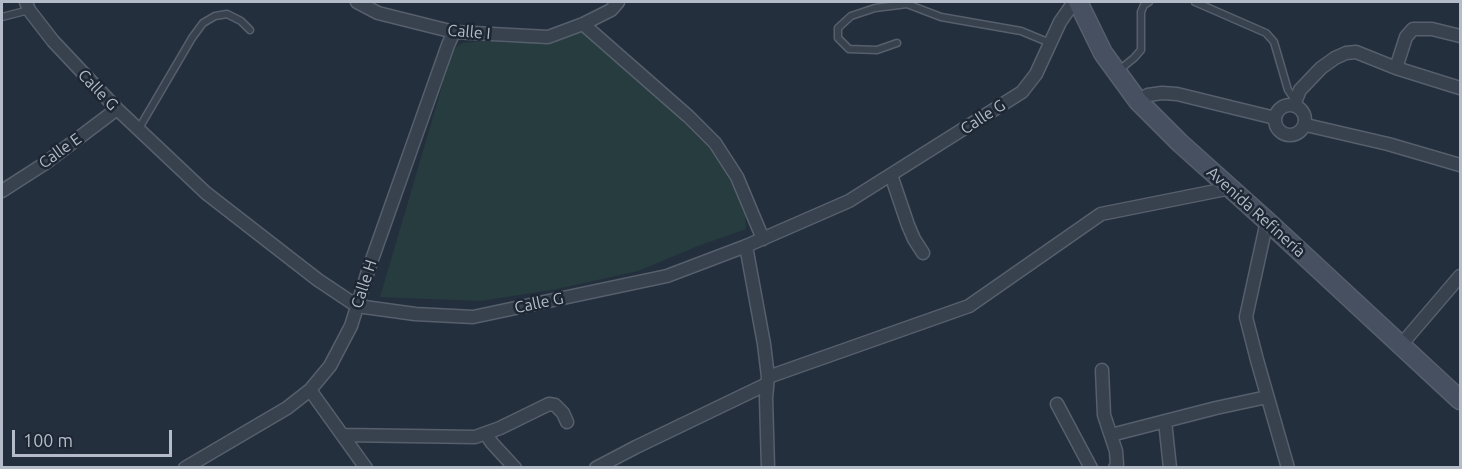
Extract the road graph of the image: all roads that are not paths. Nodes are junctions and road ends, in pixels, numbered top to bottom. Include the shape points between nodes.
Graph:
1 (357, 2) edge
2 (618, 2) edge
3 (1074, 2) edge
4 (1078, 2) edge
5 (1149, 2) edge
6 (1195, 2) edge
7 (28, 6) edge
8 (2, 17) edge
9 (583, 24) junction
10 (250, 30) dead end
11 (454, 32) junction
12 (1461, 36) edge
13 (897, 43) dead end
14 (1050, 43) junction
15 (1396, 68) junction
16 (1117, 72) junction
17 (1461, 88) edge
18 (1138, 101) junction
19 (1295, 103) junction
20 (117, 110) junction
21 (1275, 118) junction
22 (1306, 124) junction
23 (138, 130) junction
24 (1461, 165) edge
25 (891, 175) junction
26 (1231, 188) junction
27 (2, 191) edge
28 (1268, 221) junction
29 (763, 239) junction
30 (746, 246) junction
31 (923, 253) dead end
32 (1461, 276) edge
33 (357, 306) junction
34 (1401, 345) junction
35 (1102, 370) dead end
36 (768, 380) junction
37 (310, 390) junction
38 (1267, 397) junction
39 (1461, 400) edge
40 (1057, 404) dead end
41 (1166, 421) junction
42 (567, 422) dead end
43 (486, 434) junction
44 (343, 435) junction
45 (1111, 435) junction
46 (190, 466) edge
47 (366, 468) edge
48 (515, 468) edge
49 (596, 468) edge
50 (768, 468) edge
51 (1091, 468) edge
52 (1115, 468) edge
53 (1170, 468) edge
54 (1288, 468) edge

1 - 11 street, Calle I via 378,13
2 - 9 street, Calle I via 612,10
3 - 14 street, Calle G
4 - 16 main road, Avenida Refinería
5 - 16 lane via 1141,12 1141,50
6 - 19 lane via 1266,33 1274,42
7 - 8 lane
7 - 20 street, Calle G via 67,57
9 - 11 street, Calle I via 548,37
9 - 29 street via 716,143 737,177
10 - 23 lane via 227,14 203,23
11 - 33 street, Calle H
12 - 15 street via 1432,29 1413,30 1406,37
13 - 14 lane via 877,50 849,49 838,38 838,28 852,16 875,8 907,4 941,16 1022,31
14 - 25 street, Calle G via 1036,74 1022,92
15 - 17 street
15 - 19 street via 1356,52 1346,53 1321,68 1300,90
16 - 18 main road, Avenida Refinería
18 - 21 street via 1148,95 1177,94
18 - 26 main road, Avenida Refinería
19 - 21 street via 1278,110
19 - 22 street via 1306,116
20 - 23 street, Calle G
20 - 27 street, Calle E
21 - 22 street via 1275,126 1287,136 1302,131
22 - 24 street
23 - 33 street, Calle G via 206,193
25 - 29 street, Calle G via 849,201
25 - 31 street via 908,225
26 - 28 main road, Avenida Refinería
26 - 36 street via 1101,214 969,306
28 - 34 main road, Avenida Refinería
28 - 38 street via 1246,317
29 - 30 street, Calle G
30 - 33 street, Calle G via 667,276 473,317
30 - 36 street
32 - 34 street
33 - 37 street, Calle H via 330,366
34 - 39 main road, Avenida Refinería
35 - 45 street via 1104,415
36 - 49 street
36 - 50 street
37 - 44 street
37 - 46 street, Calle H
38 - 41 street
38 - 54 street
40 - 51 street
41 - 45 street
41 - 53 street
42 - 43 street via 555,405 549,404
43 - 44 street
43 - 48 street
44 - 47 street
45 - 52 street via 1116,451

